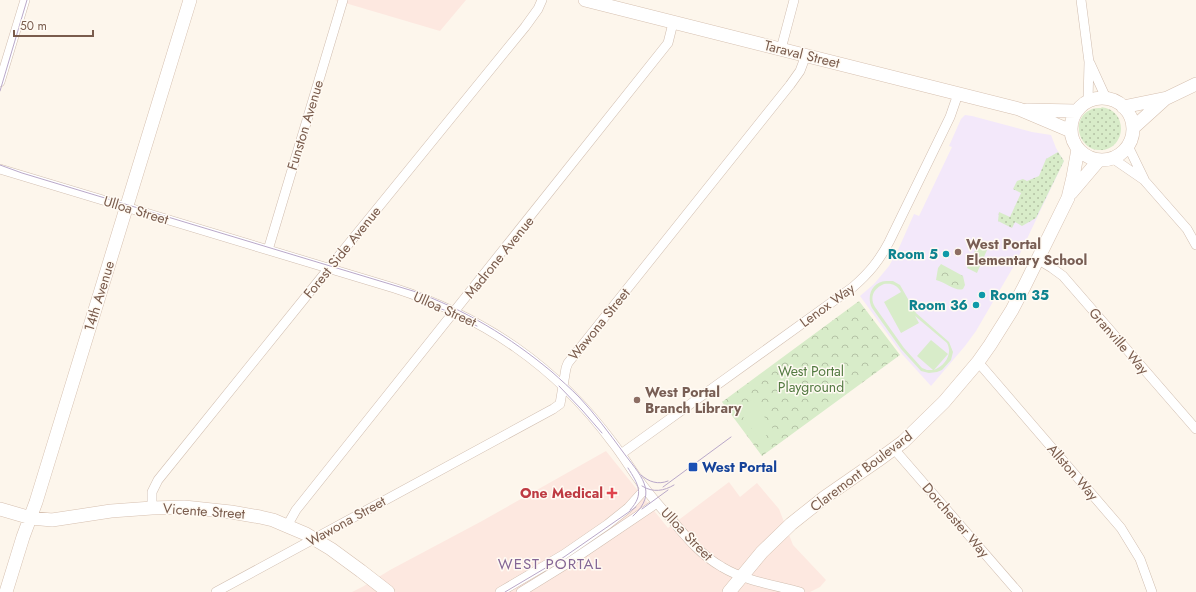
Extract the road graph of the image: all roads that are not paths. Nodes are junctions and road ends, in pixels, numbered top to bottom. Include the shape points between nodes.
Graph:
1 (25, 0) edge
2 (190, 0) edge
3 (343, 0) edge
4 (542, 0) edge
5 (585, 0) edge
6 (794, 0) edge
7 (1081, 0) edge
8 (673, 23) junction
9 (781, 49) junction
10 (806, 55) junction
11 (1090, 62) junction
12 (0, 82) edge
13 (1196, 84) edge
14 (958, 94) junction
15 (1106, 98) junction
16 (1167, 98) junction
17 (1088, 101) junction
18 (1123, 107) junction
19 (1019, 109) junction
20 (1076, 111) junction
21 (1133, 128) junction
22 (1071, 131) junction
23 (1128, 146) junction
24 (1078, 149) junction
25 (1112, 158) junction
26 (1099, 160) junction
27 (0, 169) edge
28 (1144, 180) junction
29 (1068, 198) junction
30 (126, 207) junction
31 (1196, 225) edge
32 (1187, 229) junction
33 (1196, 234) edge
34 (1196, 245) edge
35 (268, 250) junction
36 (1037, 259) junction
37 (329, 268) junction
38 (455, 311) junction
39 (978, 362) junction
40 (563, 386) junction
41 (1196, 429) edge
42 (894, 449) junction
43 (621, 454) junction
44 (645, 489) junction
45 (657, 503) junction
46 (152, 508) junction
47 (0, 509) edge
48 (31, 518) junction
49 (287, 526) junction
50 (314, 539) junction
51 (741, 576) junction
52 (6, 592) edge
53 (216, 592) edge
54 (388, 592) edge
55 (500, 592) edge
56 (521, 592) edge
57 (729, 592) edge
58 (800, 592) edge
59 (1018, 592) edge
60 (1152, 592) edge

1 - 12 street
2 - 30 street, 14th Avenue
3 - 35 street, Funston Avenue
4 - 37 street, Forest Side Avenue via 525,27
5 - 8 street, Taraval Street
6 - 9 street
7 - 11 street
8 - 9 street, Taraval Street
8 - 38 street, Madrone Avenue via 668,44
9 - 10 street, Taraval Street
10 - 14 street, Taraval Street
10 - 40 street, Wawona Street via 800,71 790,85 568,363
11 - 15 street
11 - 17 street
13 - 16 street
14 - 19 street, Taraval Street
14 - 43 street, Lenox Way via 950,117 889,242 878,261 864,277
15 - 17 street
15 - 18 street via 1116,101
16 - 18 street
16 - 21 street
17 - 20 street
18 - 21 street
19 - 20 street, Taraval Street
19 - 22 street, Taraval Street
20 - 22 street via 1071,122
21 - 23 street
22 - 24 street via 1073,142
23 - 25 street
23 - 28 street
24 - 26 street via 1087,156
24 - 29 street, Claremont Boulevard
25 - 26 street
25 - 28 street
26 - 29 street, Claremont Boulevard
27 - 30 street, Ulloa Street
28 - 32 street
29 - 36 street, Claremont Boulevard
30 - 35 street, Ulloa Street
30 - 48 street, 14th Avenue
31 - 32 street
32 - 33 street
32 - 34 street
35 - 37 street, Ulloa Street
36 - 39 street, Claremont Boulevard via 1012,310
36 - 41 street, Granville Way via 1063,276
37 - 38 street, Ulloa Street via 412,294
37 - 46 street, Forest Side Avenue via 158,480 152,492
38 - 40 street, Ulloa Street via 516,347
38 - 49 street, Madrone Avenue via 296,510
39 - 42 street, Claremont Boulevard via 938,408
39 - 60 street, Allston Way via 1121,528 1140,559
40 - 43 street, Ulloa Street via 585,408
40 - 50 street, Wawona Street via 560,404 553,409
42 - 51 street, Claremont Boulevard via 808,510 777,537
42 - 59 street, Dorchester Way
43 - 44 street, Ulloa Street
44 - 45 street, Ulloa Street
44 - 55 street via 628,508 597,531
45 - 51 street, Ulloa Street via 702,553 723,568
45 - 56 street
46 - 48 street, Vicente Street via 58,520
46 - 49 street, Vicente Street via 184,507 231,512 260,516
47 - 48 street, Vicente Street
48 - 52 street, 14th Avenue
49 - 50 street, Vicente Street
50 - 53 street, Wawona Street
50 - 54 street, Vicente Street via 336,552
51 - 57 street, Claremont Boulevard
51 - 58 street, Ulloa Street

